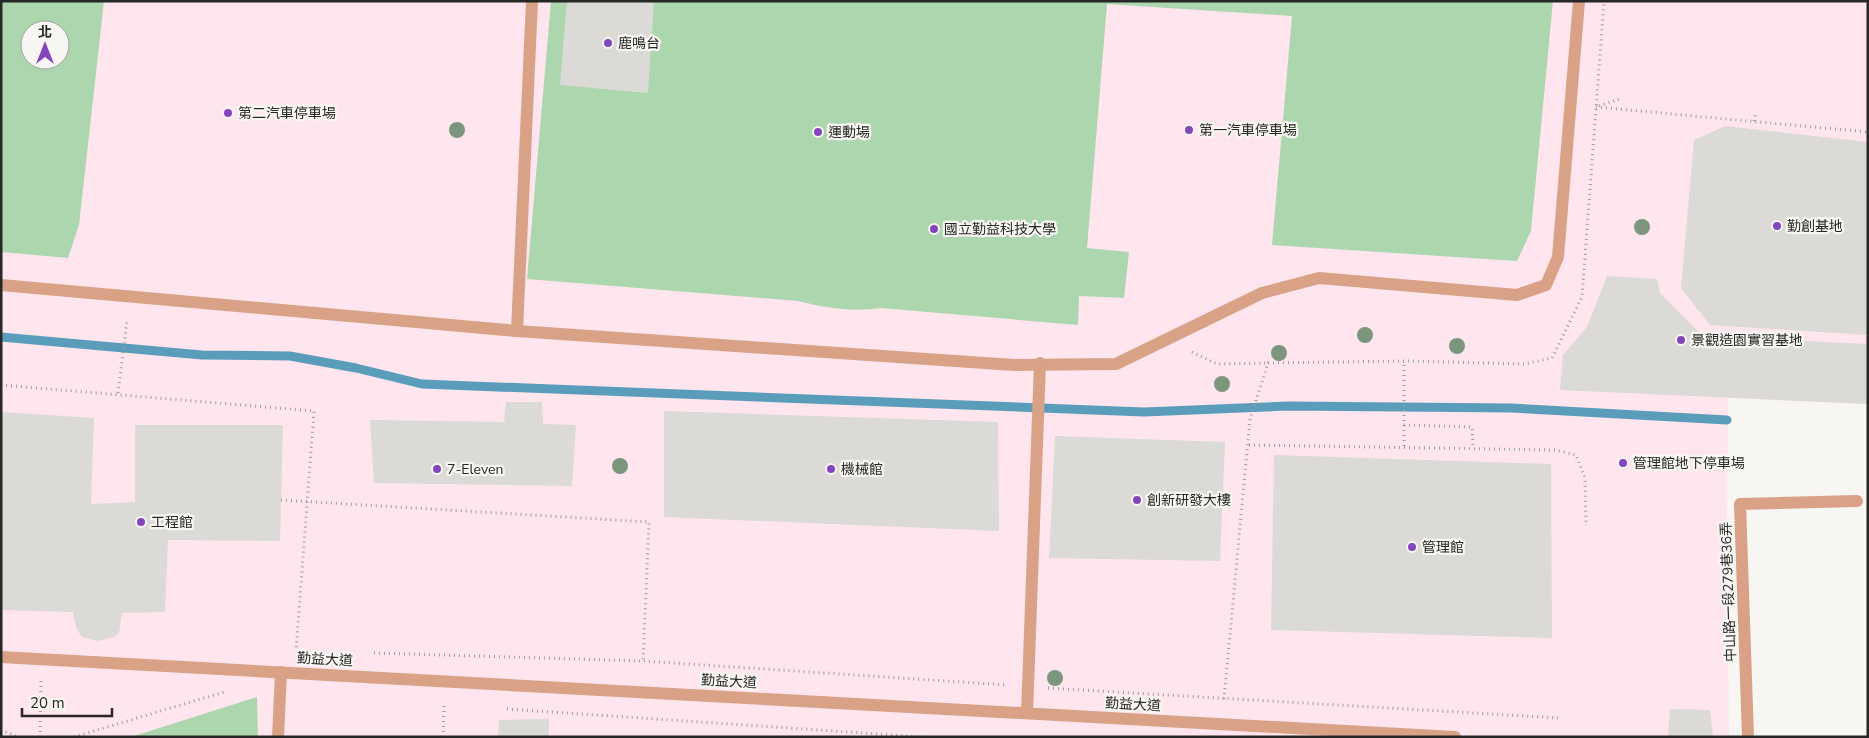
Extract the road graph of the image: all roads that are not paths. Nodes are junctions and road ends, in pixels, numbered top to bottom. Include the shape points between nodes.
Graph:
1 (532, 1) edge
2 (1579, 1) edge
3 (1, 285) edge
4 (517, 331) junction
5 (1040, 363) junction
6 (1857, 501) dead end
7 (1, 657) edge
8 (281, 672) junction
9 (1027, 713) junction
10 (278, 737) edge
11 (1455, 737) edge
12 (1748, 737) edge

1 - 4 lane
2 - 5 lane via 1558,257 1546,285 1517,295 1319,278 1262,293 1116,364
3 - 4 lane
4 - 5 lane via 1014,365
5 - 9 lane
6 - 12 lane, 中山路一段279巷36弄 via 1740,504
7 - 8 lane, 勤益大道
8 - 9 lane, 勤益大道
8 - 10 lane
9 - 11 lane, 勤益大道

